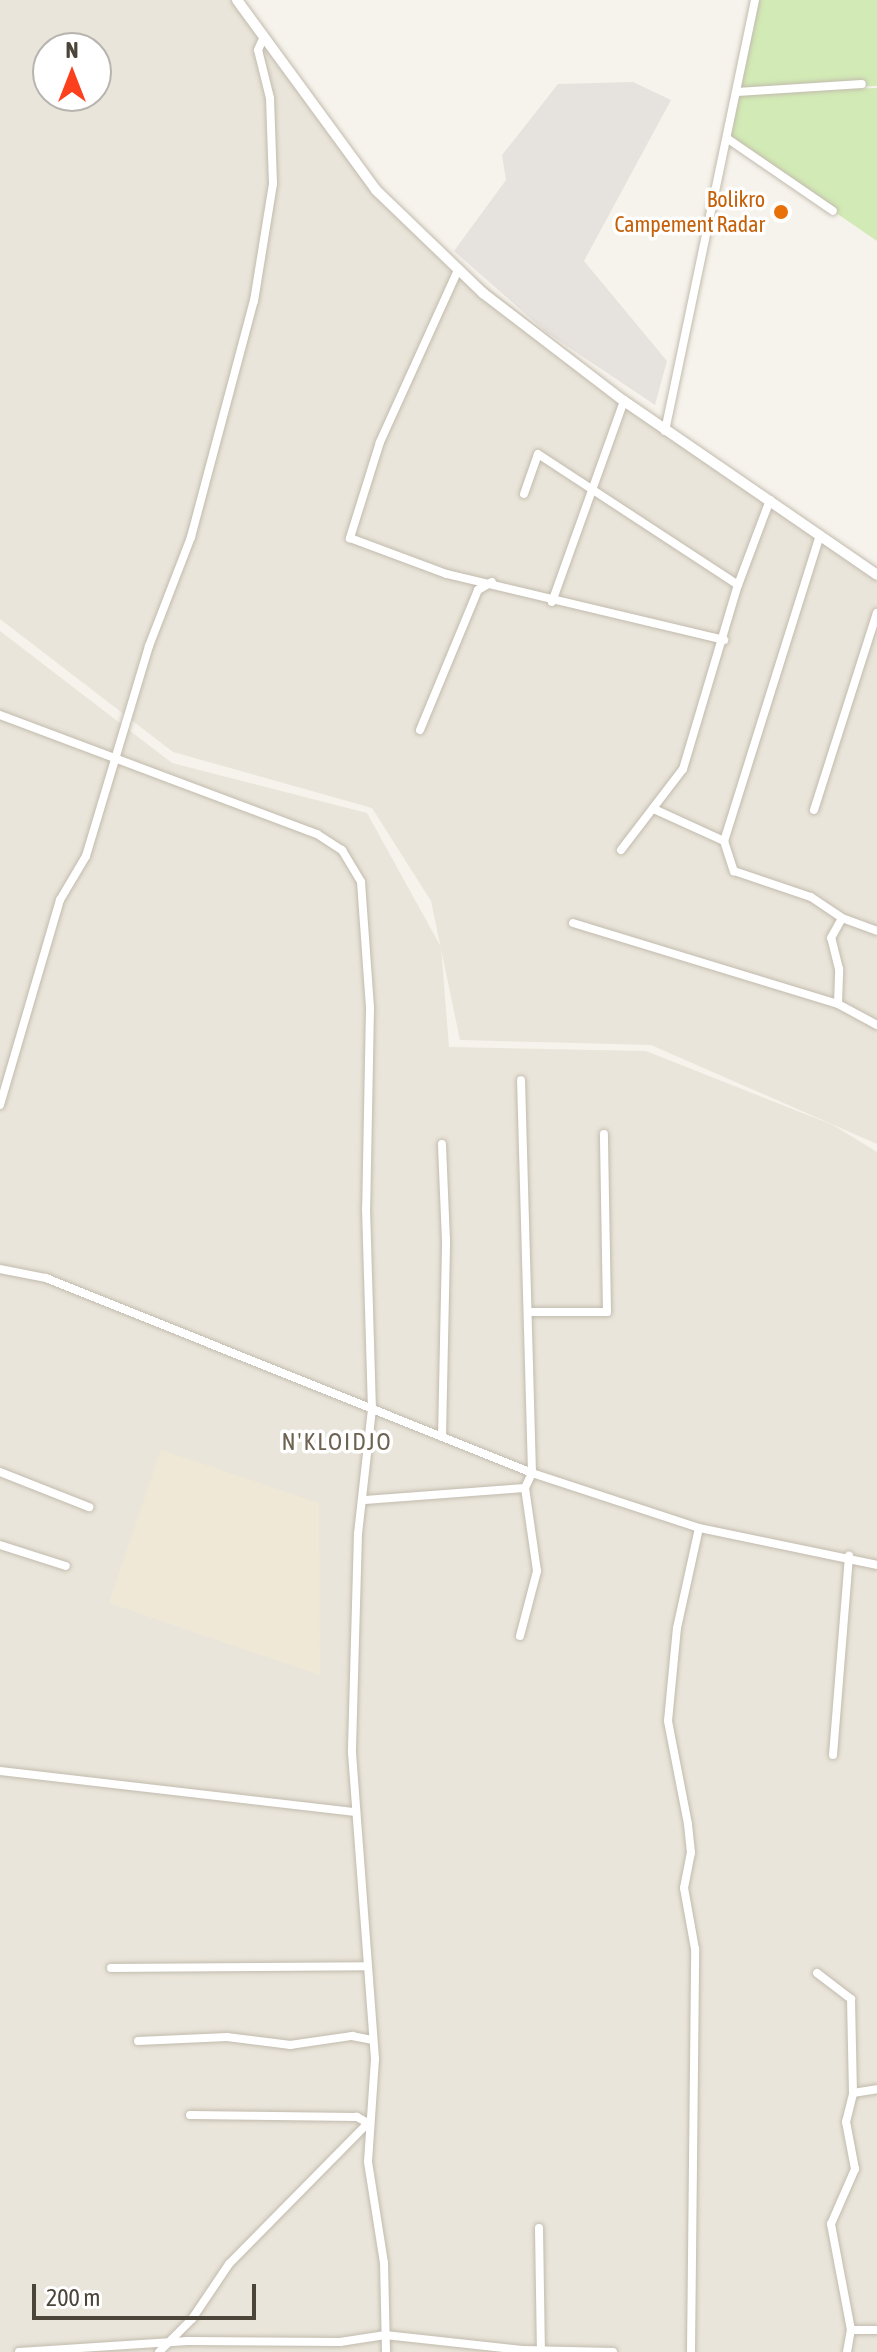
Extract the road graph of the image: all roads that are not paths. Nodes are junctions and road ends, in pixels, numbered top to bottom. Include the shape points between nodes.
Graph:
1 (237, 0) edge
2 (755, 0) edge
3 (263, 39) junction
4 (862, 84) dead end
5 (737, 92) junction
6 (728, 139) junction
7 (833, 211) dead end
8 (458, 270) junction
9 (624, 401) junction
10 (665, 431) junction
11 (591, 484) junction
12 (524, 494) dead end
13 (770, 500) junction
14 (820, 535) junction
15 (877, 575) edge
16 (493, 582) junction
17 (738, 585) junction
18 (552, 602) junction
19 (877, 613) edge
20 (724, 640) junction
21 (0, 715) edge
22 (420, 730) dead end
23 (116, 757) junction
24 (656, 810) junction
25 (814, 810) dead end
26 (724, 841) junction
27 (621, 850) dead end
28 (842, 918) junction
29 (573, 923) dead end
30 (877, 931) edge
31 (838, 1004) junction
32 (877, 1025) edge
33 (521, 1080) dead end
34 (0, 1105) edge
35 (604, 1134) dead end
36 (442, 1144) dead end
37 (0, 1269) edge
38 (529, 1312) junction
39 (372, 1409) junction
40 (442, 1437) junction
41 (0, 1472) edge
42 (532, 1473) junction
43 (525, 1488) junction
44 (365, 1500) junction
45 (89, 1507) dead end
46 (699, 1528) junction
47 (0, 1545) edge
48 (849, 1556) junction
49 (877, 1565) edge
50 (66, 1566) dead end
51 (520, 1636) dead end
52 (833, 1755) dead end
53 (0, 1771) edge
54 (354, 1812) junction
55 (367, 1966) junction
56 (111, 1968) dead end
57 (817, 1973) dead end
58 (372, 2040) junction
59 (138, 2041) dead end
60 (877, 2089) edge
61 (853, 2093) junction
62 (190, 2115) dead end
63 (368, 2123) junction
64 (539, 2228) dead end
65 (851, 2330) junction
66 (877, 2330) edge
67 (385, 2335) junction
68 (276, 2341) junction
69 (166, 2343) junction
70 (541, 2351) edge
71 (19, 2352) edge
72 (159, 2352) edge
73 (276, 2352) edge
74 (386, 2352) edge
75 (613, 2352) edge
76 (691, 2352) edge
77 (847, 2352) edge

1 - 3 street
2 - 5 street
3 - 8 street via 345,151 408,225
3 - 23 street via 258,50 270,98 273,184 254,301 191,537 149,646
4 - 5 street
5 - 6 street
6 - 7 street
6 - 10 street
8 - 9 street
8 - 16 street via 380,442 350,538 447,574
9 - 10 street
9 - 11 street
10 - 13 street
11 - 12 street via 538,454
11 - 17 street
11 - 18 street
13 - 14 street
13 - 17 street
14 - 15 street
14 - 26 street
16 - 18 street
16 - 22 street via 478,590
17 - 20 street
18 - 20 street via 638,616
19 - 25 street
20 - 24 street via 683,769
21 - 23 street
23 - 34 street via 86,856 56,913
23 - 39 street via 317,834 342,850 361,882 370,1008 366,1208
24 - 26 street
24 - 27 street
26 - 28 street via 734,871 811,897
28 - 30 street
28 - 31 street via 831,938 839,969
29 - 31 street
31 - 32 street
33 - 38 street
35 - 38 street via 607,1312
36 - 40 street
37 - 39 street via 46,1278
38 - 42 street
39 - 40 street
39 - 44 street
40 - 42 street
41 - 45 street
42 - 43 street
42 - 46 street
43 - 44 street
43 - 51 street via 537,1571
44 - 54 street via 358,1533
46 - 48 street
46 - 76 street via 677,1628 668,1721 688,1824 691,1853 684,1888 696,1964
47 - 50 street
48 - 49 street
48 - 52 street
53 - 54 street
54 - 55 street
55 - 56 street
55 - 58 street
57 - 61 street via 851,1999
58 - 59 street via 352,2036 290,2045 227,2037
58 - 63 street via 374,2100
60 - 61 street
61 - 65 street via 846,2122 855,2169 831,2224
62 - 63 street via 357,2117
63 - 67 street via 368,2162 384,2263
63 - 69 street via 229,2264 192,2319
64 - 70 street
65 - 66 street
65 - 77 street
67 - 68 street via 340,2342
67 - 70 street
67 - 74 street
68 - 69 street
68 - 73 street
69 - 71 street
69 - 72 street
70 - 75 street

